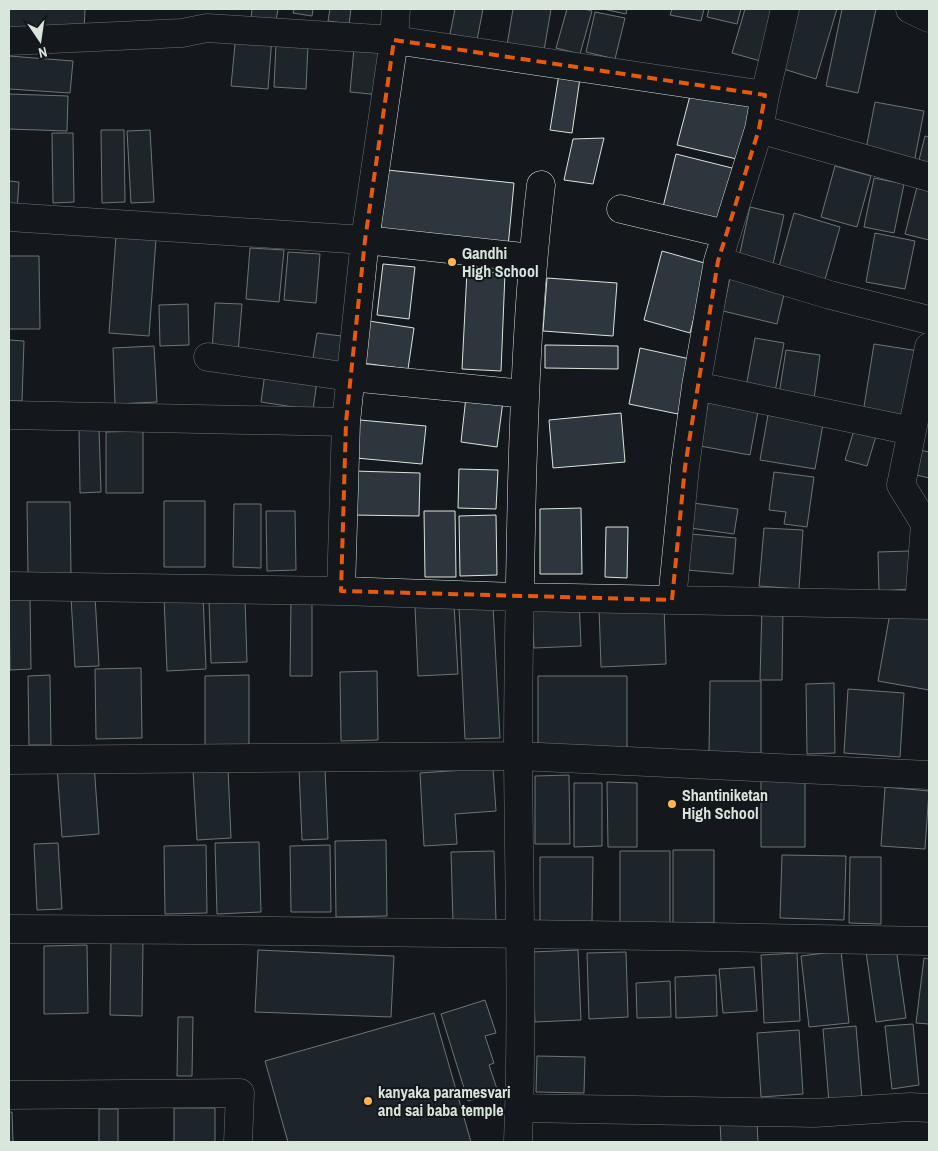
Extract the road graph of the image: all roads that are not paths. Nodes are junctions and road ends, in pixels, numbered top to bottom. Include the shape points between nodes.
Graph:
1 (396, 9) edge
2 (785, 9) edge
3 (910, 9) edge
4 (929, 18) edge
5 (394, 40) junction
6 (9, 41) edge
7 (765, 95) junction
8 (759, 129) junction
9 (929, 177) edge
10 (540, 185) dead end
11 (621, 209) dead end
12 (9, 217) edge
13 (726, 234) junction
14 (365, 240) junction
15 (532, 258) junction
16 (718, 261) junction
17 (929, 320) edge
18 (929, 346) edge
19 (208, 357) dead end
20 (350, 377) junction
21 (696, 386) junction
22 (525, 394) junction
23 (9, 415) edge
24 (346, 422) junction
25 (912, 431) junction
26 (9, 586) edge
27 (341, 591) junction
28 (519, 597) junction
29 (672, 600) junction
30 (924, 605) edge
31 (518, 756) junction
32 (9, 760) edge
33 (929, 775) edge
34 (9, 929) edge
35 (520, 933) junction
36 (929, 941) edge
37 (9, 1095) edge
38 (519, 1108) junction
39 (929, 1108) edge
40 (238, 1142) edge
41 (518, 1142) edge

1 - 5 street
2 - 7 street
3 - 4 street
5 - 6 street via 207,28 182,33
5 - 7 street
5 - 14 street
7 - 8 street
8 - 9 street
8 - 13 street
10 - 15 street
11 - 13 street
12 - 14 street
13 - 16 street
14 - 15 street
14 - 20 street
15 - 22 street
16 - 17 street via 830,295
16 - 21 street
18 - 25 street
19 - 20 street
20 - 22 street
20 - 24 street
21 - 25 street
21 - 29 street
22 - 28 street
23 - 24 street
24 - 27 street
25 - 30 street via 901,485 924,524
26 - 27 street
27 - 28 street
28 - 29 street
28 - 31 street
29 - 30 street
31 - 32 street
31 - 33 street
31 - 35 street
34 - 35 street
35 - 36 street
35 - 38 street
37 - 40 street via 240,1093
38 - 39 street via 814,1113
38 - 41 street

